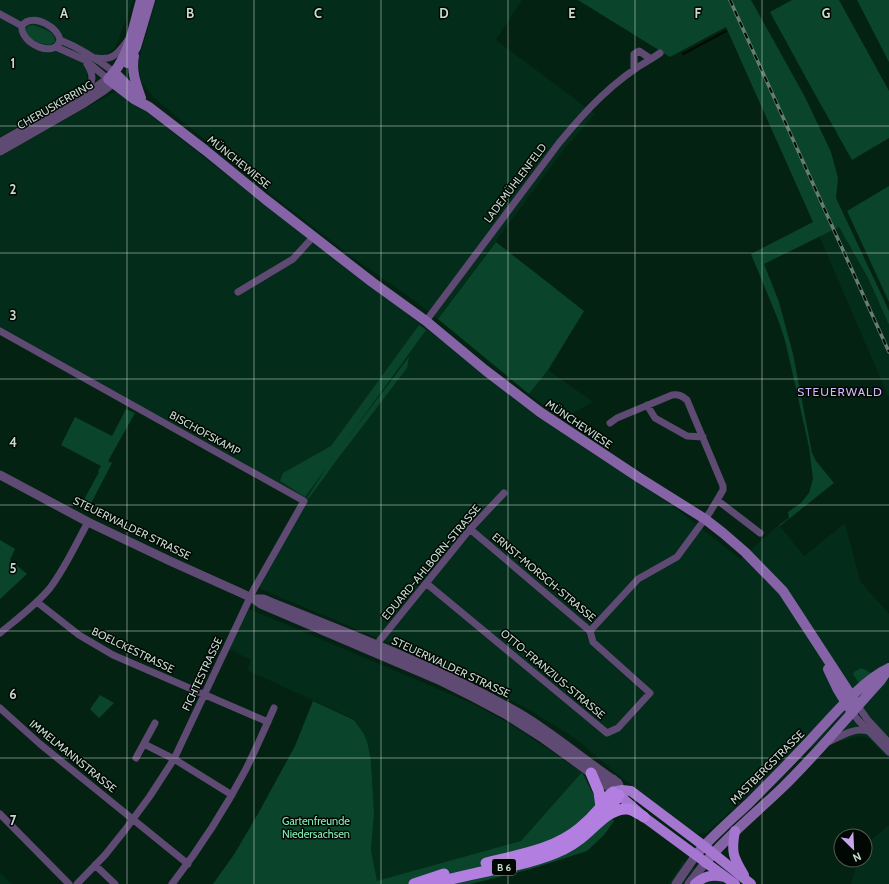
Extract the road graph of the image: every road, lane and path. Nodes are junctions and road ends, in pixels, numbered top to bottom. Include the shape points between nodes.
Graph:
1 (141, 0) edge
2 (150, 0) edge
3 (0, 14) edge
4 (22, 26) junction
5 (131, 35) junction
6 (58, 43) junction
7 (136, 47) junction
8 (660, 53) dead end
9 (95, 58) junction
10 (651, 59) junction
11 (85, 60) junction
12 (634, 69) junction
13 (113, 77) junction
14 (84, 95) junction
15 (141, 98) junction
16 (149, 107) junction
17 (0, 143) edge
18 (0, 151) edge
19 (313, 237) junction
20 (238, 292) dead end
21 (426, 321) junction
22 (0, 330) edge
23 (647, 405) junction
24 (610, 423) dead end
25 (703, 438) junction
26 (0, 475) edge
27 (504, 493) dead end
28 (717, 500) junction
29 (705, 519) junction
30 (88, 522) junction
31 (470, 529) junction
32 (760, 533) dead end
33 (426, 583) junction
34 (252, 598) junction
35 (37, 602) junction
36 (590, 631) junction
37 (0, 633) edge
38 (376, 649) junction
39 (889, 668) edge
40 (205, 696) junction
41 (849, 700) junction
42 (0, 708) edge
43 (274, 708) dead end
44 (855, 709) junction
45 (268, 722) junction
46 (156, 723) dead end
47 (870, 732) junction
48 (889, 743) edge
49 (144, 744) junction
50 (824, 744) junction
51 (889, 752) edge
52 (136, 758) dead end
53 (174, 759) junction
54 (591, 773) junction
55 (613, 779) junction
56 (617, 792) junction
57 (631, 792) junction
58 (232, 794) junction
59 (601, 807) junction
60 (0, 814) edge
61 (644, 817) junction
62 (133, 820) junction
63 (601, 821) junction
64 (735, 831) junction
65 (704, 846) junction
66 (713, 853) junction
67 (696, 855) junction
68 (705, 863) junction
69 (188, 864) junction
70 (95, 865) junction
71 (726, 877) junction
72 (750, 883) edge
73 (68, 884) edge
74 (76, 884) edge
75 (115, 884) edge
76 (172, 884) edge
77 (414, 884) edge
78 (434, 884) edge
79 (676, 884) edge
80 (689, 884) edge
81 (695, 884) edge
82 (735, 884) edge

1 - 5 main road
2 - 7 main road
3 - 4 street
4 - 6 street via 26,22 39,21 56,32
4 - 6 street via 22,34 26,40 42,48 53,49
5 - 9 street via 113,57
5 - 13 main road
6 - 9 street via 75,46
6 - 11 street
7 - 13 main road via 126,66
7 - 15 main road, MÜNCHEWIESE via 132,69
8 - 10 street, LADEMÜHLENFELD
9 - 13 street
10 - 12 street, LADEMÜHLENFELD
10 - 12 street via 639,51 634,54
11 - 13 street
11 - 14 street via 93,77
12 - 21 street, LADEMÜHLENFELD via 605,92 572,128
13 - 14 street, CHERUSKERRING
13 - 15 main road, MÜNCHEWIESE
13 - 16 main road, MÜNCHEWIESE via 134,100
13 - 18 street, CHERUSKERRING via 104,90
14 - 17 street, CHERUSKERRING
15 - 16 main road, MÜNCHEWIESE
16 - 19 main road, MÜNCHEWIESE
19 - 20 street via 293,259
19 - 21 main road, MÜNCHEWIESE
21 - 29 main road, MÜNCHEWIESE via 485,370 557,424
22 - 34 street, BISCHOFSKAMP via 304,501
23 - 24 street
23 - 25 street via 655,418 687,436
23 - 25 street, ERNST-MORSCH-STRASSE via 672,395 683,396
25 - 28 street, ERNST-MORSCH-STRASSE via 723,486
26 - 30 street, STEUERWALDER STRASSE
27 - 31 street, EDUARD-AHLBORN-STRASSE
28 - 29 street, ERNST-MORSCH-STRASSE
28 - 32 street
29 - 36 street, ERNST-MORSCH-STRASSE via 676,557 638,579
29 - 41 main road, MÜNCHEWIESE via 746,552 791,602 817,643 838,690
30 - 34 street, STEUERWALDER STRASSE
30 - 35 street via 54,583
31 - 33 street, EDUARD-AHLBORN-STRASSE
31 - 36 street, ERNST-MORSCH-STRASSE
33 - 36 street, OTTO-FRANZIUS-STRASSE via 607,733 618,728 650,693 593,642
33 - 38 street, EDUARD-AHLBORN-STRASSE via 380,640
34 - 38 street, STEUERWALDER STRASSE via 263,599
34 - 40 street, FICHTESTRASSE
35 - 37 street
35 - 40 street, BOELCKESTRASSE via 97,646
38 - 54 street, STEUERWALDER STRASSE via 492,707 544,739
38 - 55 street, STEUERWALDER STRASSE via 478,691 509,707
39 - 41 main road, MASTBERGSTRASSE via 879,672
39 - 44 main road, MASTBERGSTRASSE
40 - 45 street, BOELCKESTRASSE
40 - 53 street, FICHTESTRASSE
41 - 44 main road
41 - 65 main road, MASTBERGSTRASSE
42 - 62 street, IMMELMANNSTRASSE
43 - 45 street
44 - 47 street via 858,720
44 - 48 street
44 - 50 main road, MASTBERGSTRASSE
45 - 58 street
46 - 49 street
47 - 50 street via 861,729 853,731
47 - 51 street
49 - 52 street
49 - 53 street
50 - 64 main road, MASTBERGSTRASSE
53 - 58 street
53 - 62 street, FICHTESTRASSE
54 - 56 street, STEUERWALDER STRASSE
54 - 59 highway via 599,792
55 - 56 street, STEUERWALDER STRASSE via 620,785
55 - 57 street, STEUERWALDER STRASSE
56 - 57 main road
56 - 59 highway, B 6 via 608,796
56 - 61 main road, STEUERWALDER STRASSE
56 - 63 highway
57 - 65 main road, STEUERWALDER STRASSE
58 - 69 street
59 - 77 highway, B 6 via 581,828 544,848 448,872
60 - 73 street
61 - 63 highway, B 6 via 634,810 622,809
61 - 67 main road, STEUERWALDER STRASSE / B 6
62 - 69 street, IMMELMANNSTRASSE
62 - 70 street, FICHTESTRASSE
63 - 78 highway, B 6 via 580,839 557,852
64 - 66 main road, MASTBERGSTRASSE
64 - 72 main road via 732,845 735,860
65 - 66 main road, STEUERWALDER STRASSE
65 - 67 main road, MASTBERGSTRASSE
66 - 68 main road, MASTBERGSTRASSE
66 - 72 main road, STEUERWALDER STRASSE
67 - 68 main road, STEUERWALDER STRASSE / B 6
67 - 79 street
68 - 71 main road, B 6
68 - 80 street
69 - 76 street
70 - 74 street, FICHTESTRASSE
70 - 75 street
71 - 81 main road via 708,875
71 - 82 main road, B 6

